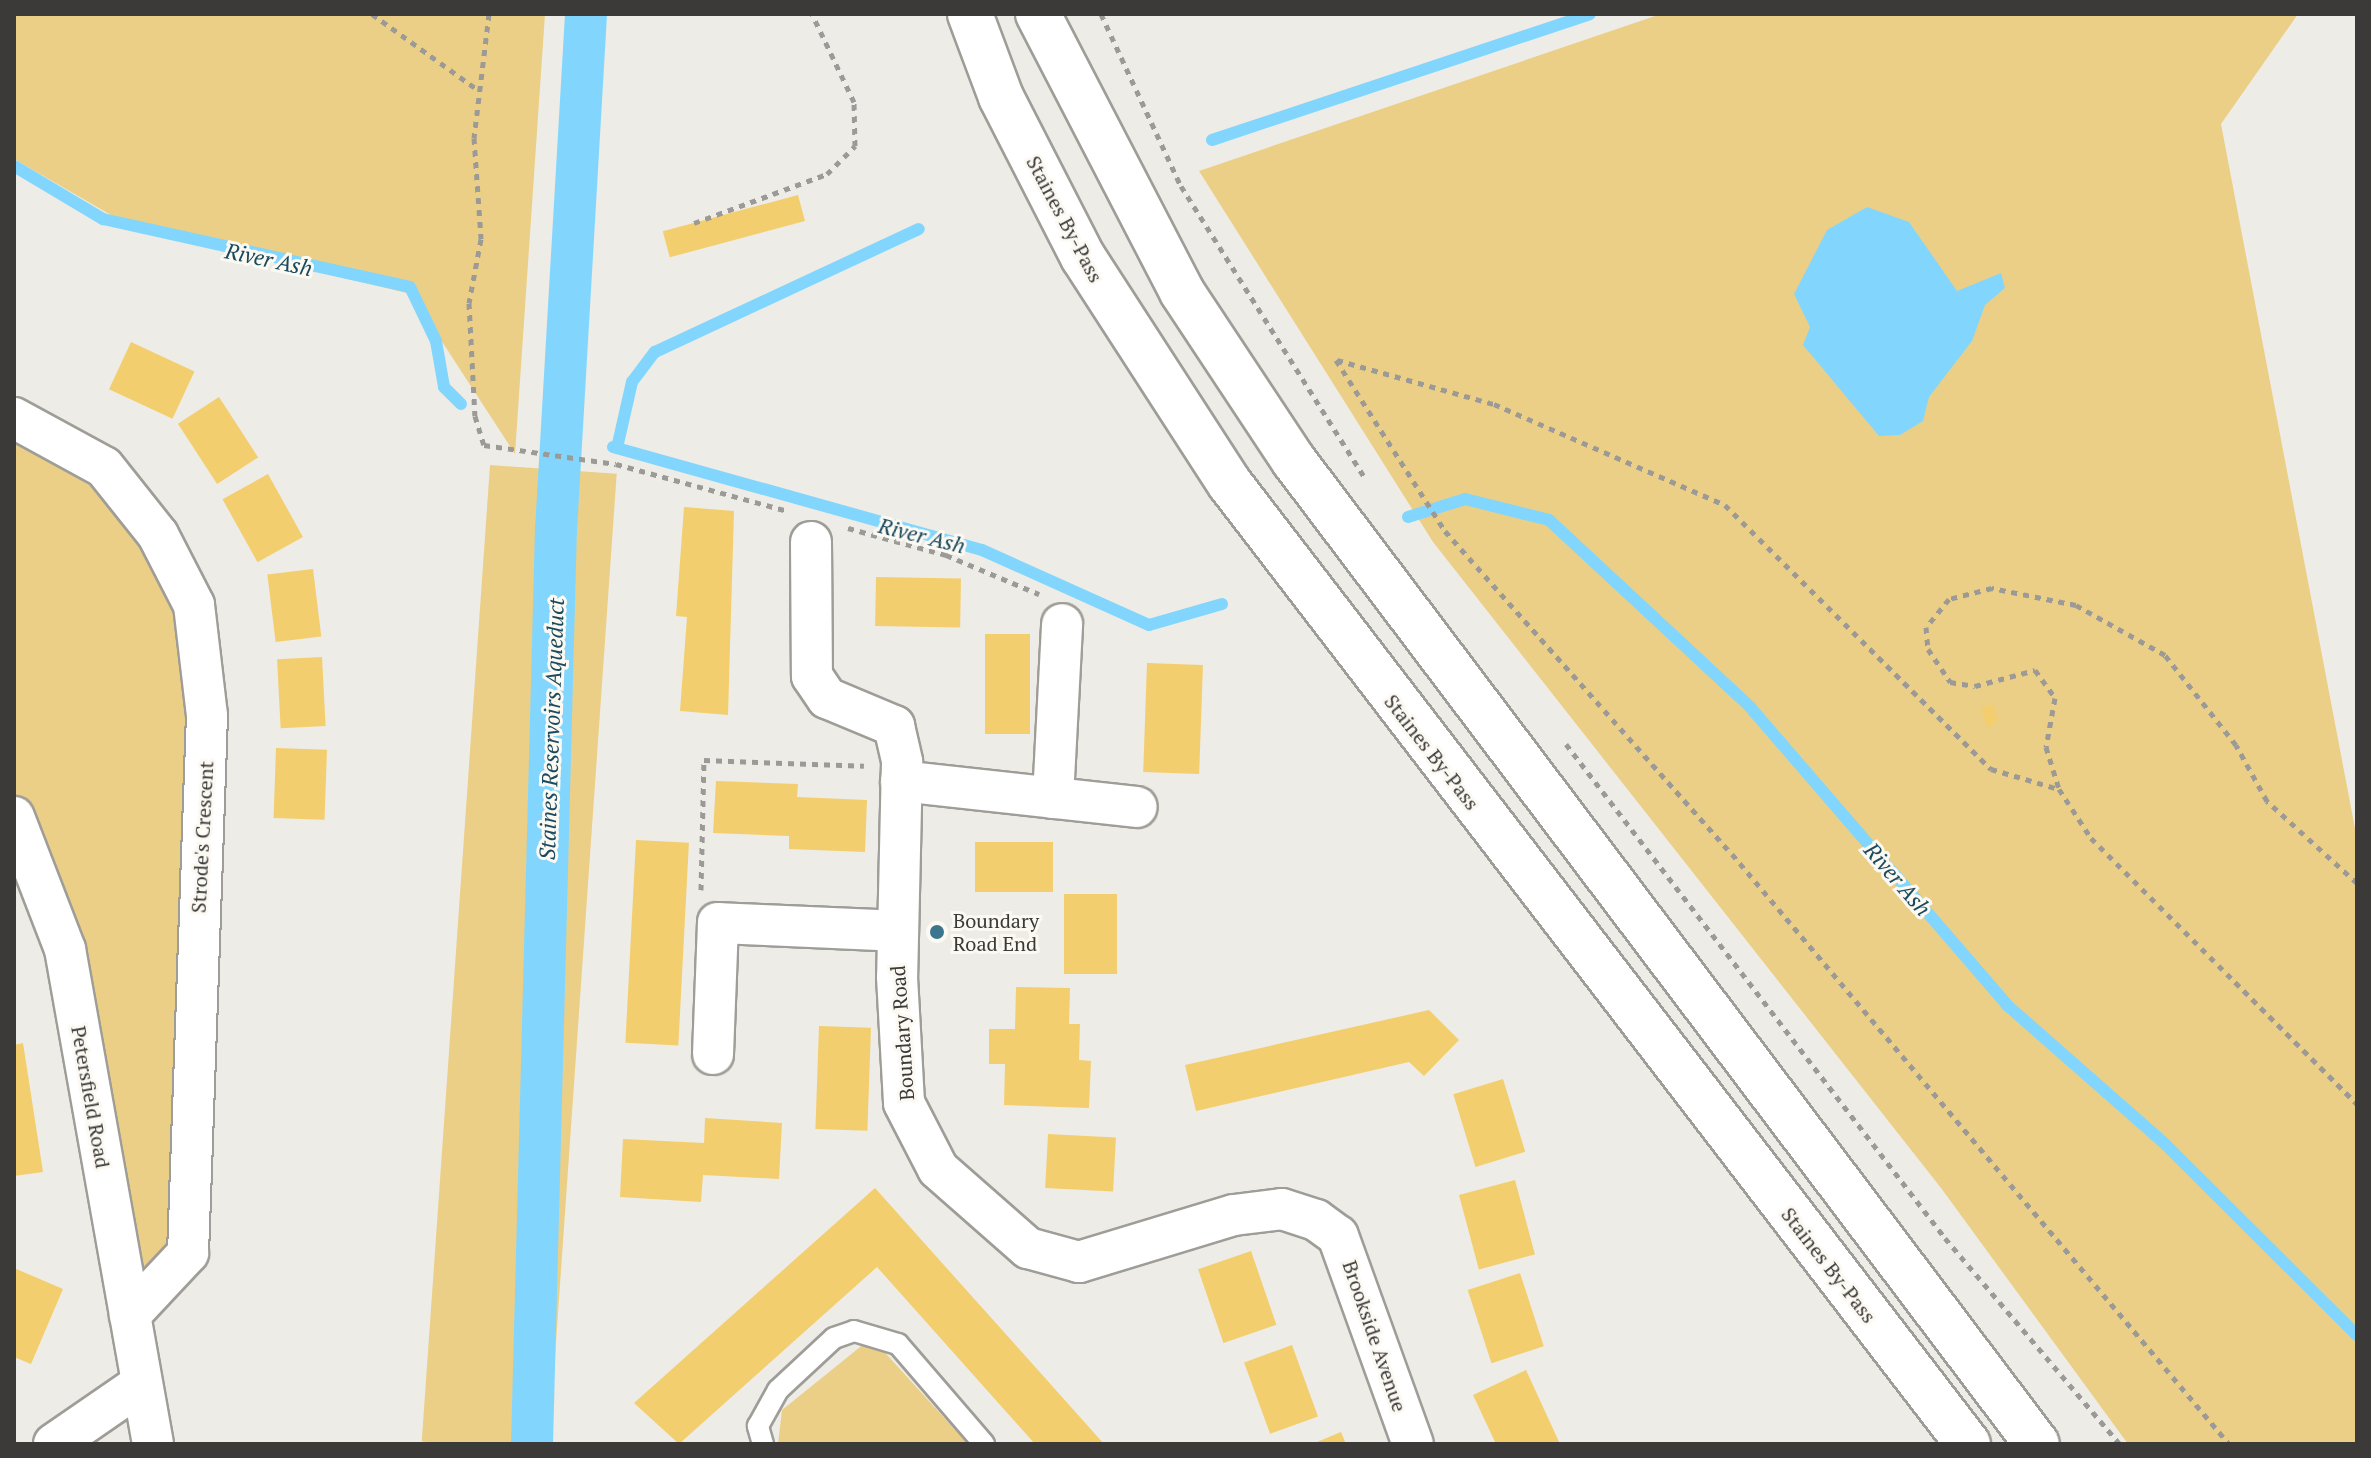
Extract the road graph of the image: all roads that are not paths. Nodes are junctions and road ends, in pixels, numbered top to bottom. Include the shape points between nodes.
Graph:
1 (970, 14) edge
2 (1038, 14) edge
3 (14, 418) edge
4 (812, 530) road end
5 (1062, 624) road end
6 (901, 774) junction
7 (1053, 798) junction
8 (1137, 807) dead end
9 (14, 817) edge
10 (898, 931) junction
11 (713, 1054) dead end
12 (1104, 1256) joint
13 (130, 1315) junction
14 (140, 1385) junction
15 (54, 1444) edge
16 (153, 1444) edge
17 (763, 1444) edge
18 (984, 1444) edge
19 (1413, 1444) edge
20 (1968, 1444) edge
21 (2037, 1444) edge

1 - 20 highway, Staines By-Pass via 1001,97 1083,257 1230,484
2 - 21 highway via 1182,292 1294,461
3 - 13 street, Strode's Crescent via 104,467 158,535 194,605 207,715 188,1253
4 - 6 street, Boundary Road via 812,676 827,698 894,726
5 - 7 street
6 - 7 street
6 - 10 street, Boundary Road
7 - 8 street
9 - 13 street, Petersfield Road via 65,949
10 - 11 street via 718,923
10 - 12 street, Boundary Road via 904,1103 938,1169 1028,1248 1079,1262
12 - 19 street, Brookside Avenue via 1234,1215 1282,1209 1316,1220 1338,1236
13 - 14 street, Petersfield Road
14 - 15 street
14 - 16 street, Petersfield Road
17 - 18 lane via 758,1426 778,1390 834,1338 854,1331 898,1344

